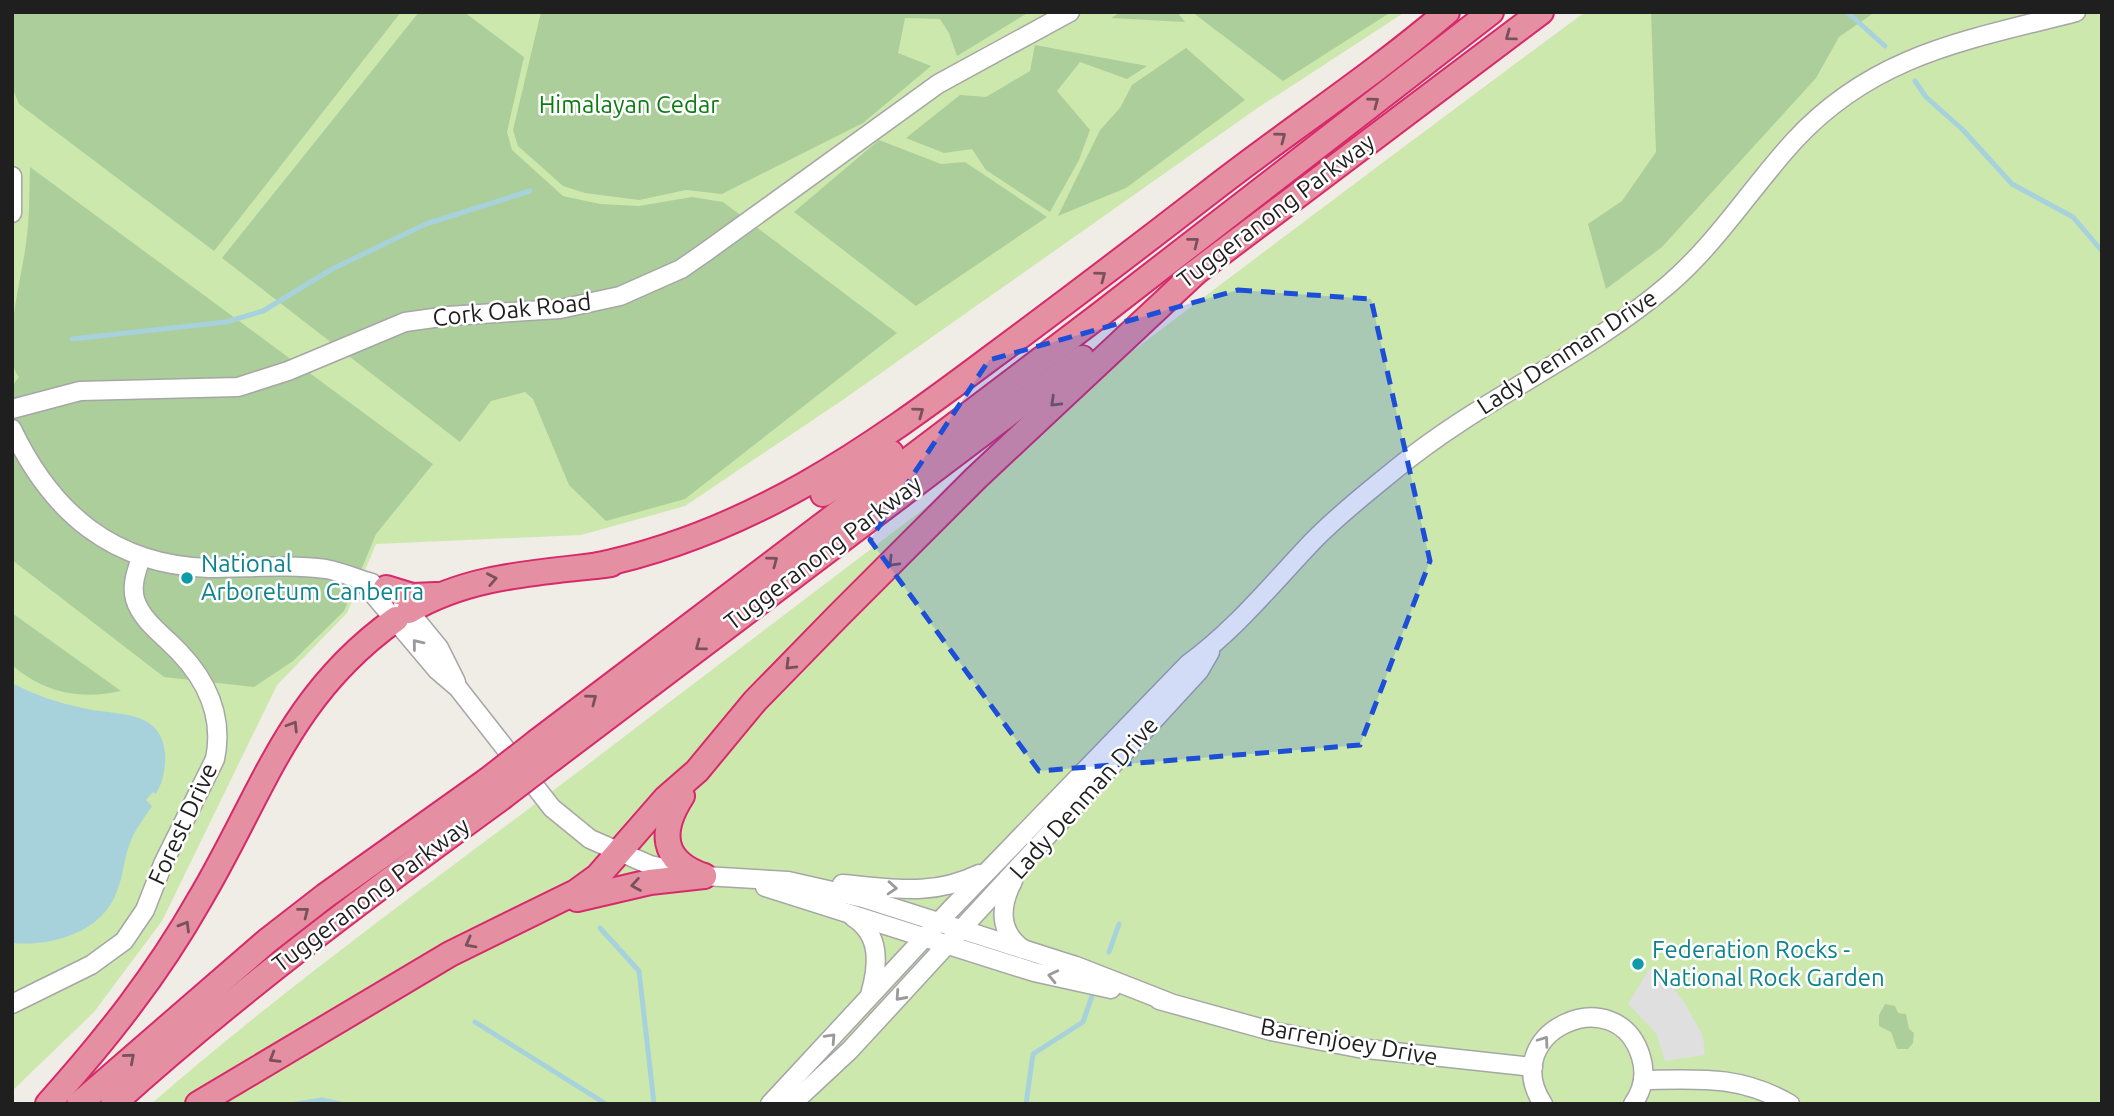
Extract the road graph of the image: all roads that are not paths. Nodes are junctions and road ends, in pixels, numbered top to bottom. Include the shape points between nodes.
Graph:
1 (1070, 12) edge
2 (1447, 12) edge
3 (1491, 12) edge
4 (1541, 12) edge
5 (2076, 12) edge
6 (12, 176) edge
7 (12, 214) edge
8 (1195, 272) junction
9 (1101, 314) junction
10 (12, 409) edge
11 (12, 429) edge
12 (141, 557) junction
13 (594, 566) junction
14 (362, 581) junction
15 (386, 588) junction
16 (440, 594) junction
17 (403, 615) junction
18 (1214, 645) junction
19 (545, 750) junction
20 (697, 771) junction
21 (494, 789) junction
22 (620, 854) junction
23 (991, 868) junction
24 (1020, 869) junction
25 (704, 876) junction
26 (732, 879) junction
27 (775, 879) junction
28 (531, 914) junction
29 (850, 915) junction
30 (939, 923) junction
31 (960, 930) junction
32 (925, 939) junction
33 (945, 945) junction
34 (1029, 951) junction
35 (869, 999) junction
36 (1168, 1002) junction
37 (12, 1004) edge
38 (1533, 1067) junction
39 (1643, 1080) junction
40 (48, 1104) edge
41 (79, 1104) edge
42 (113, 1104) edge
43 (198, 1104) edge
44 (770, 1104) edge
45 (792, 1104) edge
46 (1543, 1104) edge
47 (1633, 1104) edge
48 (1790, 1104) edge

1 - 10 street, Cork Oak Road via 939,84 681,269 636,290 580,307 405,322 239,387 80,391
13 -> 2 highway via 650,553 713,530 806,485 870,447
9 -> 3 highway, Tuggeranong Parkway
4 -> 8 highway, Tuggeranong Parkway
5 - 18 street, Lady Denman Drive via 1934,48 1841,99 1795,141 1716,237 1671,283 1620,323 1484,406 1398,467 1315,538
6 - 7 street
8 -> 19 highway, Tuggeranong Parkway
8 -> 20 highway via 956,498 755,701
9 - 13 highway via 860,473 800,507 754,529 690,550
19 -> 9 highway, Tuggeranong Parkway
11 - 12 street via 38,478 73,517 116,547
12 - 14 street via 188,566 329,570
12 - 37 street, Forest Drive via 135,600 151,625 189,661 205,684 216,717 215,759 145,910 124,941 91,965
16 -> 13 highway via 505,576
14 - 15 street
14 - 17 street
15 - 16 highway via 412,596
15 - 17 street
16 - 17 highway
17 - 22 street via 438,670 458,688 552,808 580,832
40 -> 17 highway via 121,1020 161,964 311,699 343,662
18 - 23 street, Lady Denman Drive via 1188,664
18 - 24 street, Lady Denman Drive via 1199,671
19 - 21 highway, Tuggeranong Parkway, bridge
20 - 22 highway via 666,799
20 - 25 highway via 670,816 667,835 678,863
41 -> 21 highway, Tuggeranong Parkway via 277,934
21 - 42 highway, Tuggeranong Parkway
22 - 25 street
22 - 28 highway via 590,883
27 -> 23 street via 924,890 955,884
23 - 30 street, Lady Denman Drive
24 - 31 street, Lady Denman Drive
24 - 34 street via 1003,913 1013,941
25 - 26 street
25 -> 28 highway via 597,892
26 - 27 street
26 - 29 street
27 - 30 street via 863,898
28 -> 43 highway via 450,954
29 - 32 street
29 - 35 street via 866,927 877,957
30 - 31 street, Barrenjoey Drive
30 - 32 street, Lady Denman Drive
31 - 33 street, Lady Denman Drive
31 - 34 street, Barrenjoey Drive
32 - 33 street
32 - 35 street, Lady Denman Drive
36 -> 33 street, Barrenjoey Drive via 1034,972
33 -> 45 street, Lady Denman Drive via 850,1050
34 - 36 street, Barrenjoey Drive
44 -> 35 street, Lady Denman Drive
36 - 38 street, Barrenjoey Drive via 1345,1046
38 -> 39 street via 1541,1043 1554,1029 1580,1018 1598,1018 1616,1024 1630,1036 1643,1061
38 - 46 street via 1535,1088
39 - 47 street
39 - 48 street via 1738,1081

